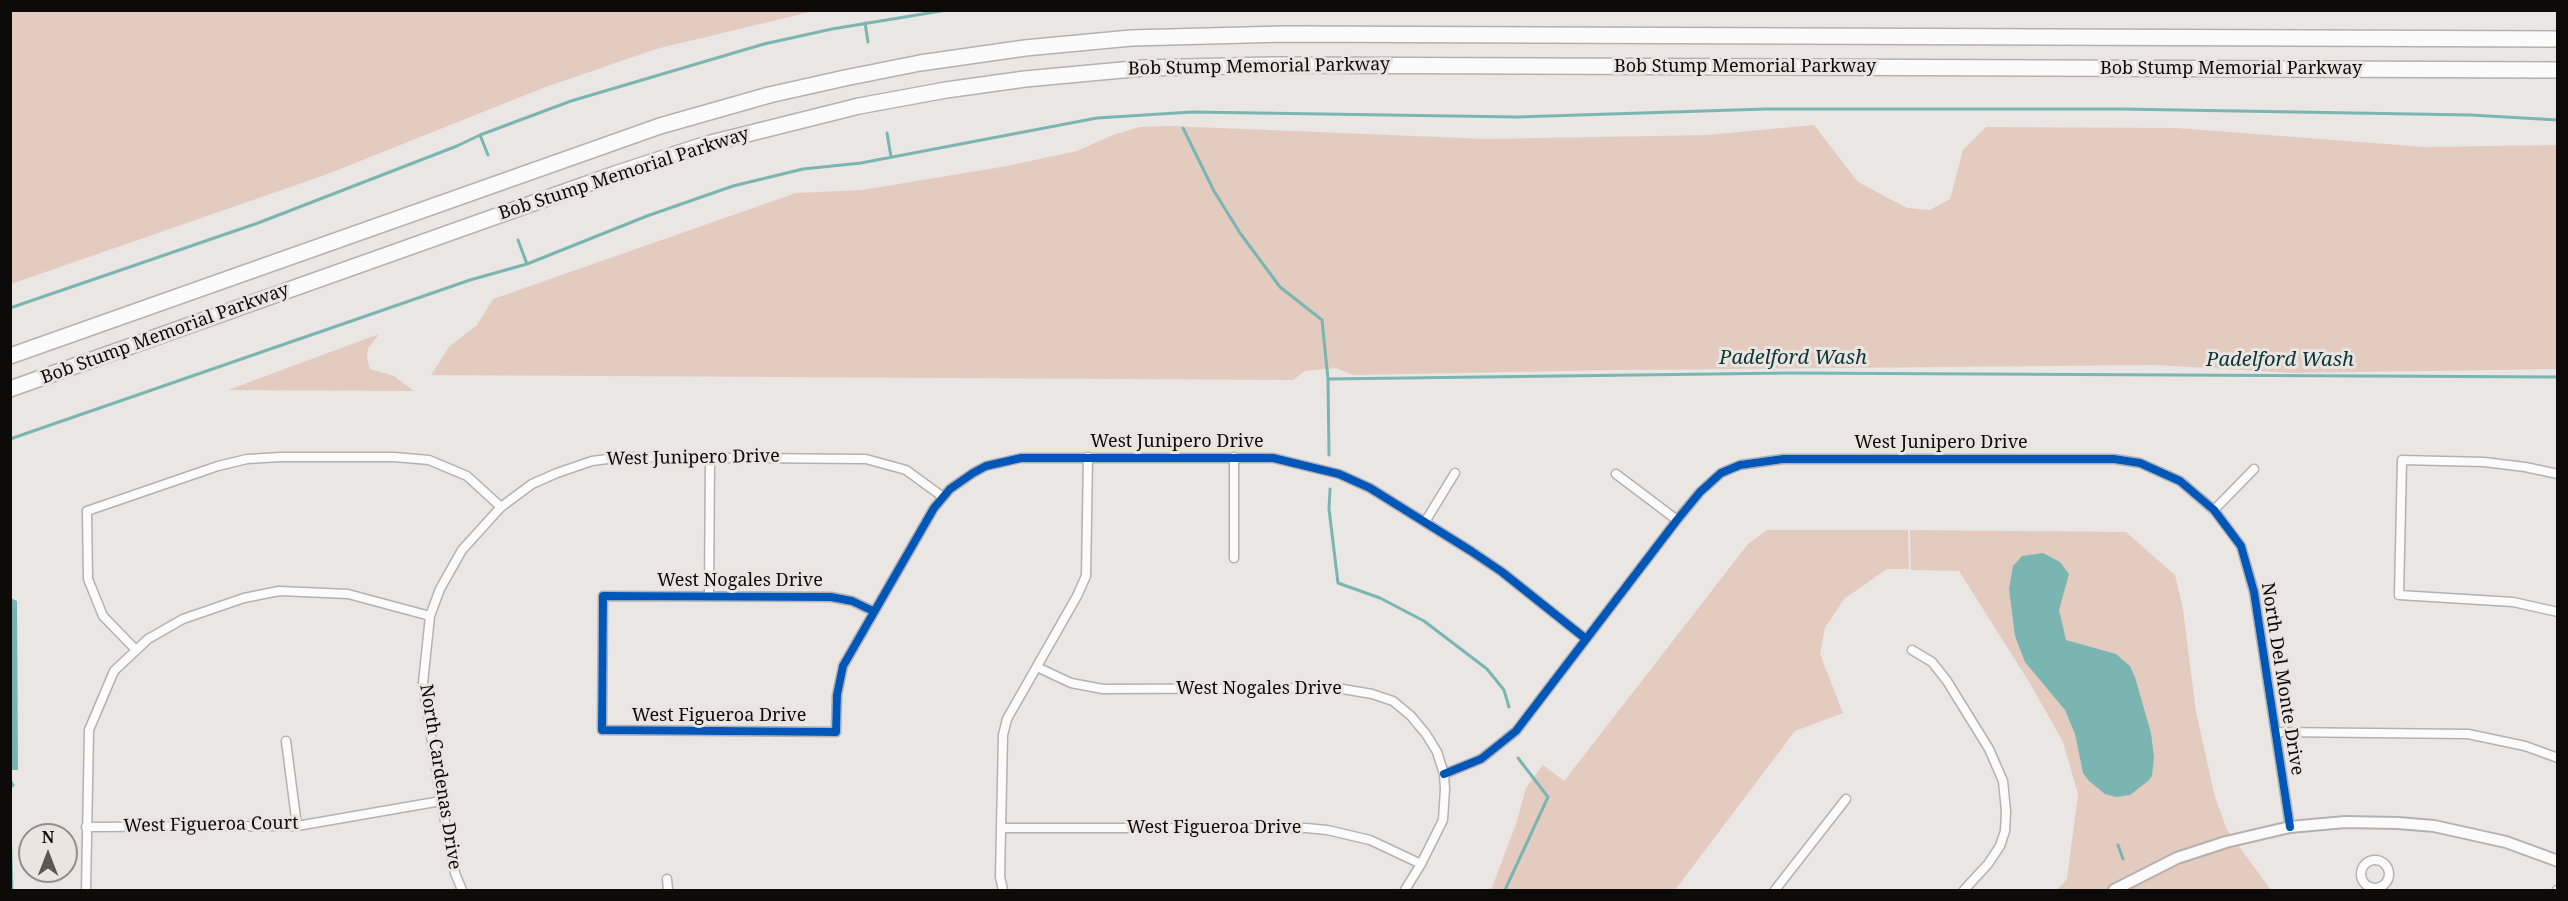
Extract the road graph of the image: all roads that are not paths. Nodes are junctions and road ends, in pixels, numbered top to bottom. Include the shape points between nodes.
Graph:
1 (2558, 37) edge
2 (2558, 72) edge
3 (10, 356) edge
4 (10, 389) edge
5 (710, 456) junction
6 (1088, 457) junction
7 (1234, 457) junction
8 (2254, 469) dead end
9 (1455, 473) dead end
10 (1616, 474) dead end
11 (2558, 474) edge
12 (943, 497) junction
13 (501, 507) junction
14 (2214, 510) junction
15 (1677, 520) junction
16 (1425, 522) junction
17 (1234, 558) dead end
18 (709, 596) junction
19 (873, 611) junction
20 (2558, 612) edge
21 (430, 616) junction
22 (1586, 639) junction
23 (136, 650) junction
24 (1912, 650) dead end
25 (1037, 667) junction
26 (602, 730) joint
27 (2276, 732) junction
28 (286, 741) dead end
29 (2558, 758) edge
30 (1444, 774) junction
31 (1846, 799) dead end
32 (441, 801) junction
33 (297, 826) junction
34 (86, 827) junction
35 (2290, 827) junction
36 (1001, 828) junction
37 (2558, 861) edge
38 (1421, 864) junction
39 (667, 879) dead end
40 (86, 891) edge
41 (462, 891) edge
42 (668, 891) edge
43 (1003, 891) edge
44 (1405, 891) edge
45 (1775, 891) edge
46 (1964, 891) edge
47 (2114, 891) edge

1 - 3 highway, Bob Stump Memorial Parkway via 1284,34 1131,38 1025,48 845,78 660,126
2 - 4 highway, Bob Stump Memorial Parkway via 1234,65 1102,71 1006,81 840,110 687,150
5 - 12 street, West Junipero Drive via 866,459 906,470
5 - 13 street, West Junipero Drive via 592,461 545,478
5 - 18 street
6 - 7 street, West Junipero Drive
6 - 12 street, West Junipero Drive via 1007,460 973,473
6 - 25 street via 1086,576
7 - 16 street, West Junipero Drive via 1273,458 1339,474
7 - 17 street
8 - 14 street
9 - 16 street
10 - 15 street
11 - 20 street via 2484,462 2402,460 2399,595 2513,602
12 - 19 street
13 - 21 street, North Cardenas Drive via 462,550
13 - 23 street via 467,476 429,460 394,456 281,456 218,466 87,512 88,579 103,616
14 - 15 street, West Junipero Drive via 2180,481 2140,463 2114,459 1783,459 1750,462 1721,473
14 - 27 street, North Del Monte Drive via 2241,546 2249,571
15 - 22 street, West Junipero Drive
16 - 22 street, West Junipero Drive via 1502,572
18 - 19 street, West Nogales Drive via 831,597
18 - 26 street, West Nogales Drive via 603,596
19 - 26 street, West Figueroa Drive via 843,666 836,732
21 - 23 street via 348,594 279,591 244,598 183,619
21 - 32 street, North Cardenas Drive via 423,683
22 - 30 street, West Junipero Drive via 1516,731 1481,759
23 - 34 street via 114,671 89,729
24 - 46 street via 1932,662 1947,681 1998,766 2006,797 2005,831 2000,846
25 - 30 street, West Nogales Drive via 1071,683 1103,689 1337,688 1372,694 1393,702 1410,716 1426,734
25 - 36 street via 1007,719 1003,735
27 - 29 street via 2468,734 2525,746
27 - 35 street, North Del Monte Drive
28 - 33 street
30 - 38 street, West Nogales Drive via 1443,820
31 - 45 street
32 - 33 street, West Figueroa Court
32 - 41 street, North Cardenas Drive
33 - 34 street, West Figueroa Court
34 - 40 street
35 - 37 street via 2372,822 2434,826 2506,842
35 - 47 street via 2177,858
36 - 38 street, West Figueroa Drive via 1306,828 1370,840
36 - 43 street
38 - 44 street, West Nogales Drive
39 - 42 street

